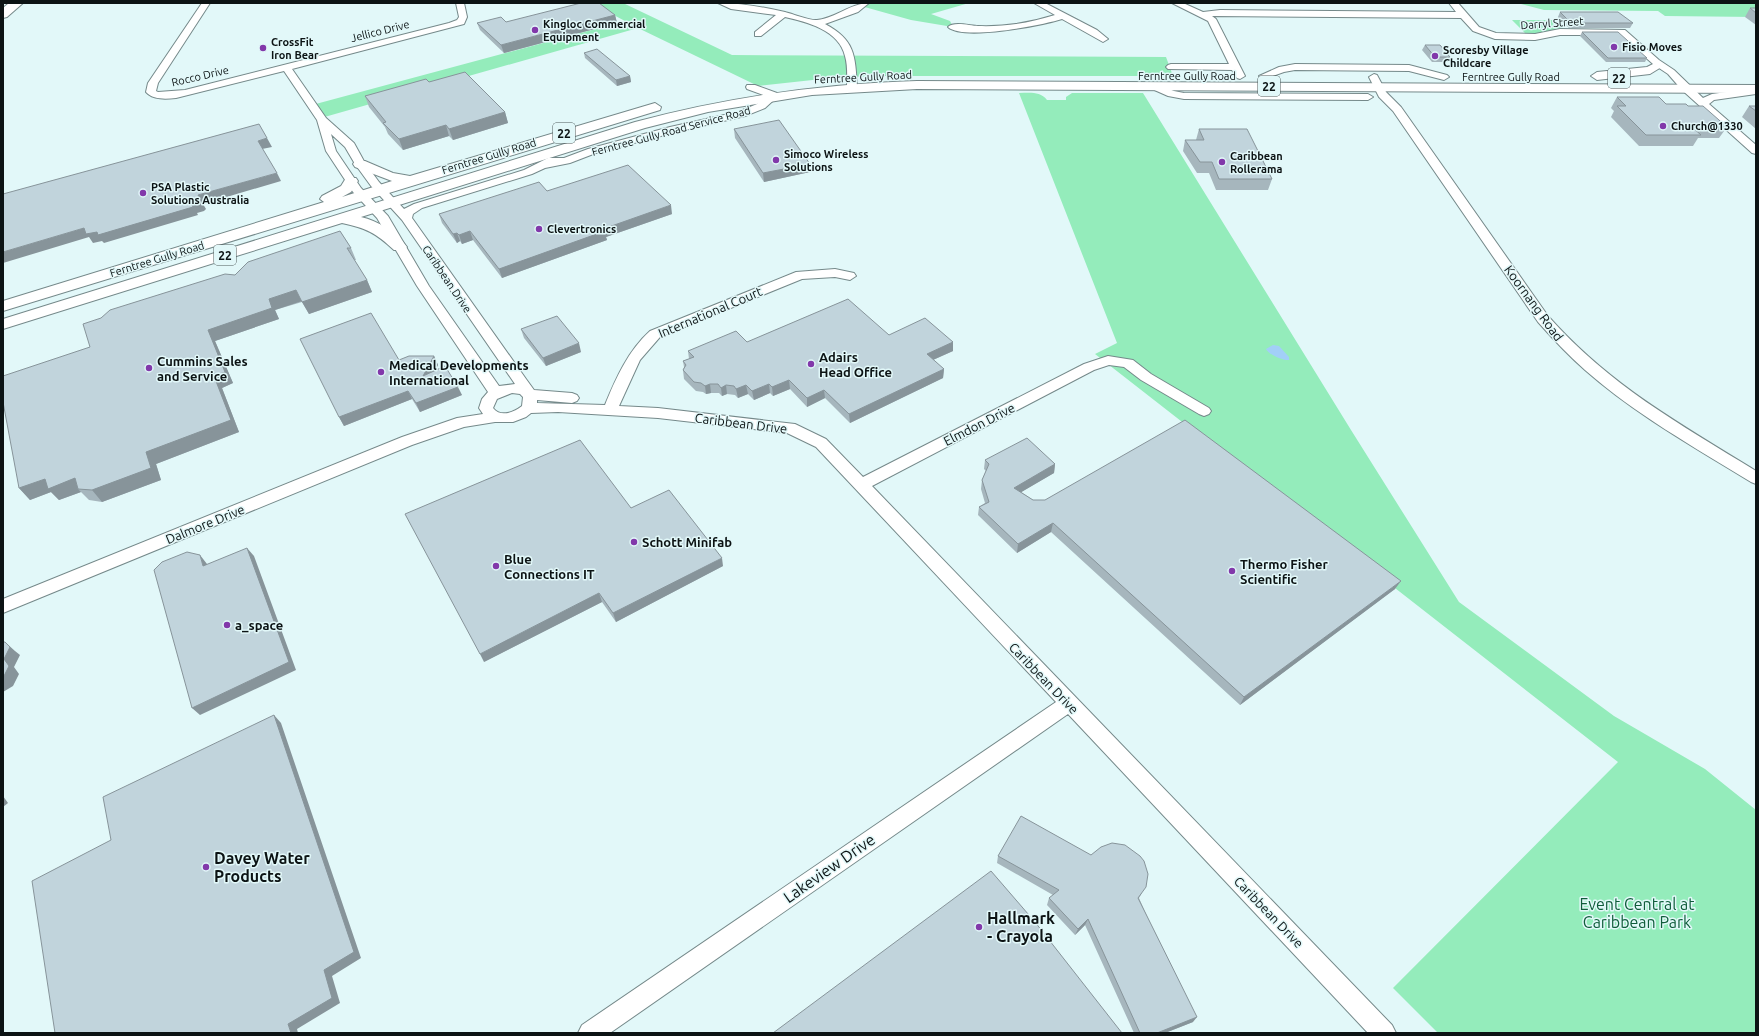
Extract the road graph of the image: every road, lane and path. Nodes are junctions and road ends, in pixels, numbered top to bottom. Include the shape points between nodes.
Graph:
1 (18, 3) edge
2 (206, 3) edge
3 (460, 3) edge
4 (722, 3) edge
5 (865, 3) edge
6 (1038, 3) edge
7 (1452, 3) edge
8 (1178, 4) edge
9 (3, 14) edge
10 (783, 14) junction
11 (1462, 14) junction
12 (1062, 16) junction
13 (1205, 16) junction
14 (816, 24) junction
15 (953, 27) dead end
16 (758, 34) dead end
17 (1103, 39) dead end
18 (1657, 64) junction
19 (286, 67) junction
20 (1171, 67) dead end
21 (1238, 72) junction
22 (1264, 76) junction
23 (1444, 77) junction
24 (1582, 78) junction
25 (1756, 78) edge
26 (1678, 81) junction
27 (787, 82) dead end
28 (852, 82) junction
29 (1153, 86) junction
30 (1375, 87) junction
31 (774, 89) junction
32 (1756, 90) edge
33 (689, 99) dead end
34 (666, 104) dead end
35 (1704, 104) junction
36 (322, 120) junction
37 (595, 139) junction
38 (1756, 151) edge
39 (360, 164) junction
40 (542, 165) junction
41 (466, 179) junction
42 (504, 179) junction
43 (412, 180) junction
44 (351, 181) junction
45 (380, 190) junction
46 (362, 196) junction
47 (391, 202) junction
48 (374, 208) junction
49 (290, 218) junction
50 (406, 218) junction
51 (340, 219) junction
52 (399, 247) junction
53 (850, 276) dead end
54 (3, 306) edge
55 (3, 324) edge
56 (496, 392) junction
57 (528, 398) junction
58 (486, 404) junction
59 (612, 407) junction
60 (1204, 411) dead end
61 (495, 418) junction
62 (407, 441) junction
63 (1756, 478) edge
64 (861, 485) junction
65 (3, 606) edge
66 (1068, 704) junction
67 (590, 1033) edge
68 (1384, 1033) edge

1 - 9 highway
2 - 19 street, Rocco Drive via 153,83 151,92 157,95 179,94
3 - 19 street, Jellico Drive via 463,17 457,24
4 - 10 street
5 - 14 street via 855,10
6 - 12 street
7 - 11 street
8 - 13 street
10 - 14 street
10 - 16 street
11 - 13 street via 1230,13
11 - 18 street, Darryl Street via 1476,29 1499,37 1530,37 1560,32 1622,32
12 - 15 street via 1014,28
12 - 17 street
13 - 21 street via 1216,30
14 - 28 street via 836,36 846,46 850,57
18 - 24 main road via 1650,70
18 - 26 street
19 - 36 street
20 - 21 street
21 - 22 main road, Ferntree Gully Road / 22
21 - 28 main road, Ferntree Gully Road / 22 via 936,75
22 - 23 street via 1286,68 1301,67 1409,68
22 - 30 main road, Ferntree Gully Road / 22
23 - 24 main road, Ferntree Gully Road / 22
23 - 30 main road, Ferntree Gully Road / 22
24 - 26 main road, Ferntree Gully Road / 22
25 - 26 main road, Ferntree Gully Road / 22
26 - 30 main road, Ferntree Gully Road / 22
26 - 32 main road, Ferntree Gully Road / 22
26 - 35 street
27 - 28 main road, Ferntree Gully Road / 22
28 - 29 main road, Ferntree Gully Road / 22 via 917,85
28 - 31 main road, Ferntree Gully Road / 22
29 - 30 main road, Ferntree Gully Road / 22
29 - 30 street via 1184,96 1341,97
30 - 63 street, Koornang Road via 1397,109 1543,319 1568,347 1598,375 1639,405
31 - 33 main road, Ferntree Gully Road / 22 via 751,87
31 - 37 main road, Ferntree Gully Road / 22
31 - 40 street, Ferntree Gully Road Service Road via 761,106 741,114 674,129 588,152 566,161
32 - 35 street via 1712,97
34 - 43 main road, Ferntree Gully Road / 22
35 - 38 street
36 - 39 street, Caribbean Drive via 350,145
36 - 44 street, Caribbean Drive via 331,151
37 - 40 street, Ferntree Gully Road Service Road
37 - 41 main road, Ferntree Gully Road / 22
39 - 43 main road via 390,177
39 - 45 street, Caribbean Drive
40 - 42 street, Ferntree Gully Road Service Road
41 - 42 street
41 - 47 main road, Ferntree Gully Road / 22
42 - 50 street, Ferntree Gully Road Service Road via 418,206 407,212
43 - 45 main road, Ferntree Gully Road / 22
44 - 46 street, Caribbean Drive
44 - 49 main road via 346,189
45 - 46 main road, Ferntree Gully Road / 22
45 - 47 street, Caribbean Drive
46 - 48 street, Caribbean Drive
46 - 49 main road, Ferntree Gully Road / 22
47 - 48 main road, Ferntree Gully Road / 22
47 - 50 street, Caribbean Drive
48 - 51 main road, Ferntree Gully Road / 22
48 - 52 street, Caribbean Drive via 382,216
49 - 54 main road, Ferntree Gully Road / 22
50 - 57 street, Caribbean Drive via 521,382
51 - 52 main road via 370,224 385,232
51 - 55 main road, Ferntree Gully Road / 22
52 - 56 street, Caribbean Drive
53 - 59 street, International Court via 835,273 800,275 655,334 636,356
56 - 57 street via 512,388
56 - 58 street
57 - 59 street, Caribbean Drive via 558,407
57 - 61 street via 523,412 509,418
58 - 61 street via 487,412
58 - 62 street, Dalmore Drive
59 - 64 street, Caribbean Drive via 770,425 802,432 827,449
60 - 64 street, Elmdon Drive via 1146,377 1128,363 1108,360
61 - 62 street, Dalmore Drive via 462,422
62 - 65 street, Dalmore Drive
64 - 66 street, Caribbean Drive
66 - 67 street, Lakeview Drive
66 - 68 street, Caribbean Drive

